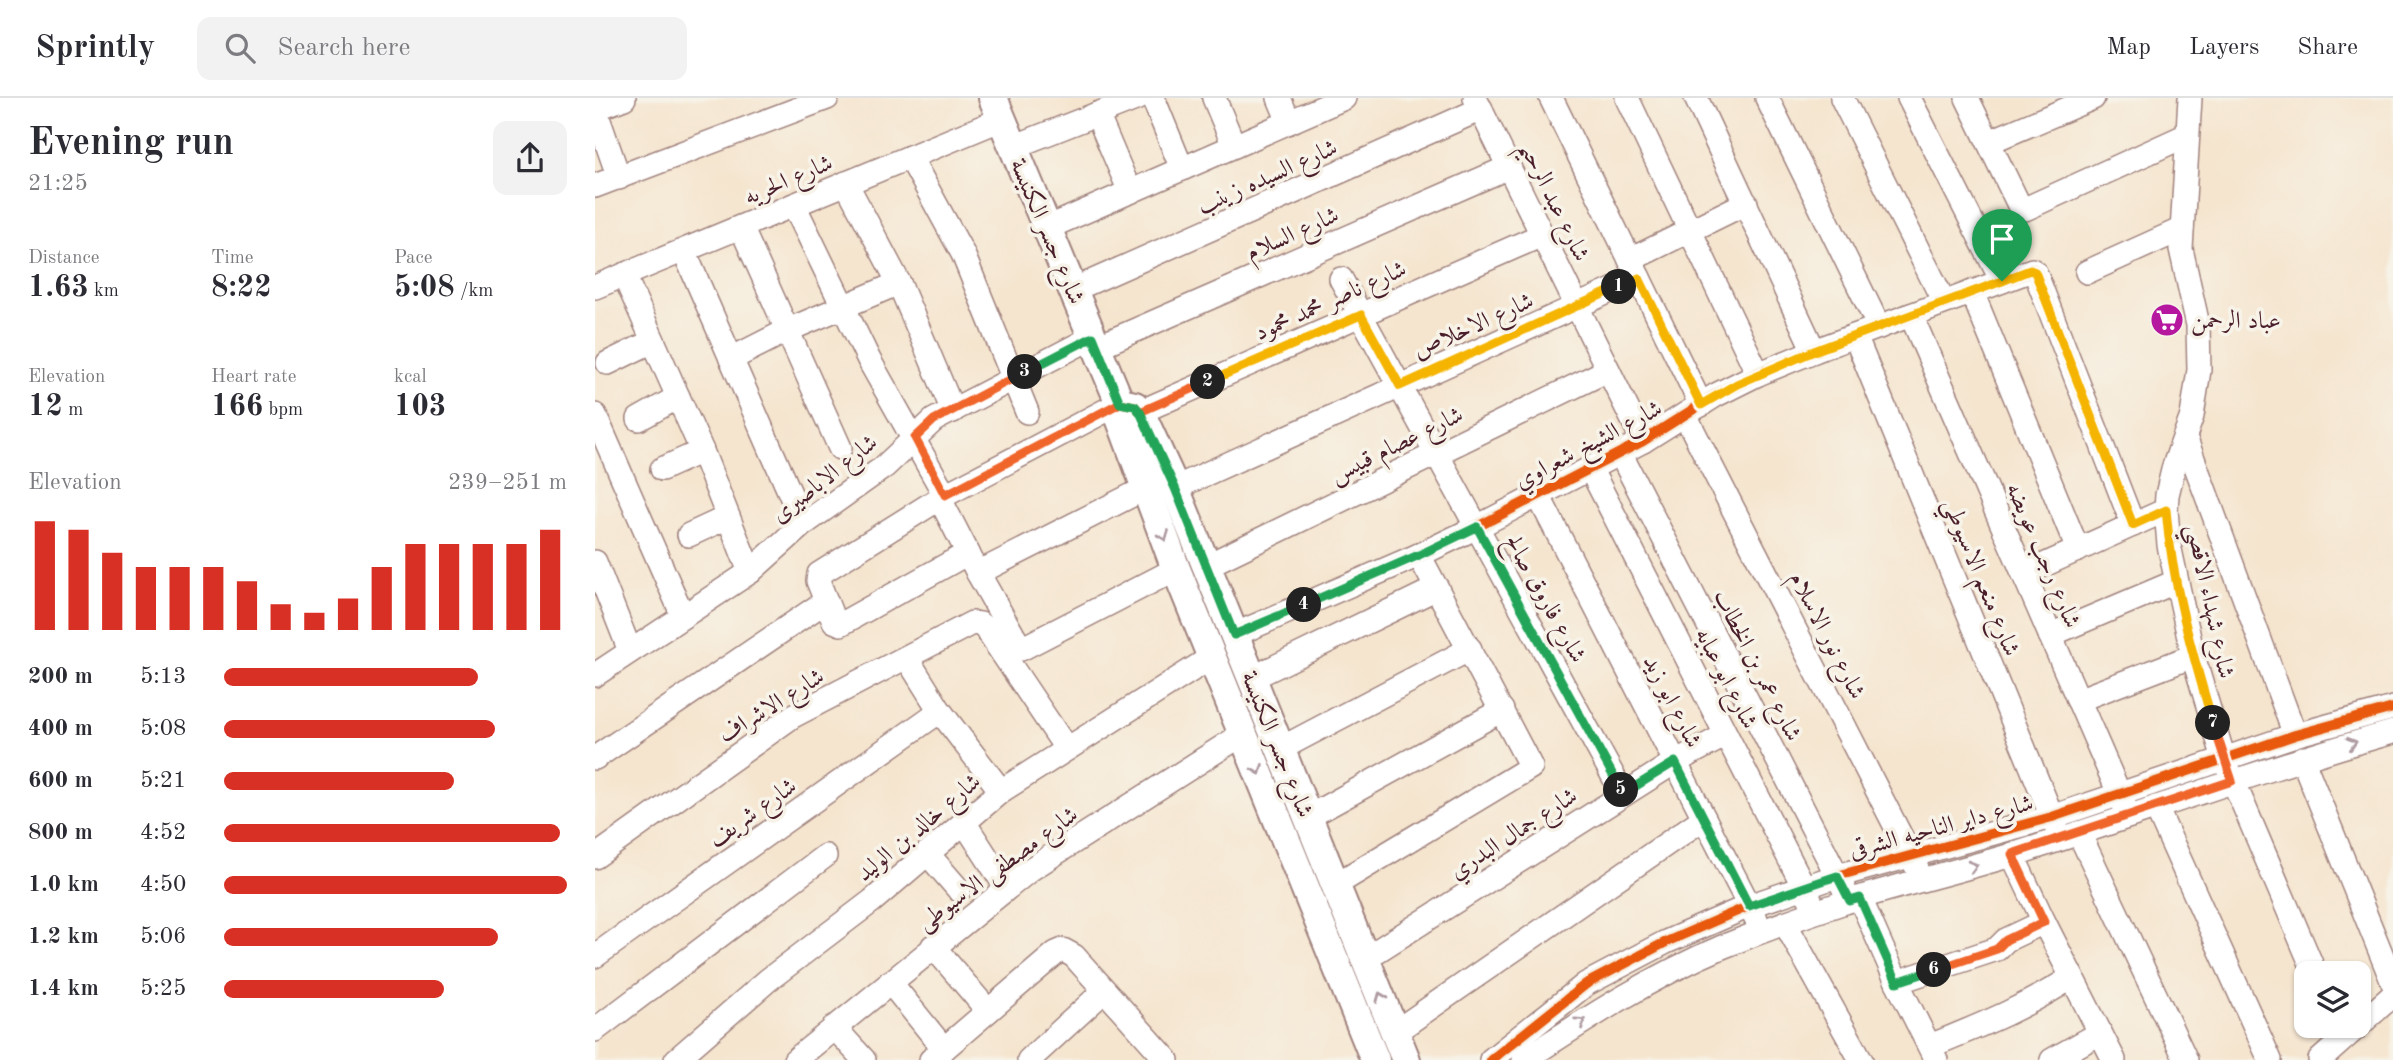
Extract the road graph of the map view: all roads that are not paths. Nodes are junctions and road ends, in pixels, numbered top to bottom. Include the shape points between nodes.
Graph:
1 (624, 98) edge
2 (827, 98) edge
3 (1138, 98) edge
4 (1153, 98) edge
5 (1214, 98) edge
6 (1279, 98) edge
7 (1344, 98) edge
8 (1552, 98) edge
9 (1627, 98) edge
10 (1696, 98) edge
11 (1766, 98) edge
12 (1842, 98) edge
13 (1909, 98) edge
14 (1967, 98) edge
15 (2093, 98) edge
16 (2190, 98) edge
17 (1478, 104) edge
18 (595, 109) edge
19 (997, 109) edge
20 (1097, 114) junction
21 (1289, 122) junction
22 (2187, 135) junction
23 (1989, 142) junction
24 (1234, 146) junction
25 (1013, 148) junction
26 (910, 157) junction
27 (1509, 167) junction
28 (1182, 169) junction
29 (619, 178) junction
30 (846, 183) junction
31 (595, 186) edge
32 (1130, 192) junction
33 (1746, 203) junction
34 (794, 205) junction
35 (741, 227) junction
36 (1047, 228) junction
37 (2182, 229) junction
38 (1691, 232) junction
39 (1542, 235) junction
40 (684, 251) junction
41 (1635, 269) junction
42 (2087, 272) dead end
43 (624, 275) junction
44 (1341, 279) dead end
45 (2002, 281) junction
46 (899, 283) junction
47 (595, 288) edge
48 (1073, 290) junction
49 (1972, 292) junction
50 (1944, 302) junction
51 (843, 306) junction
52 (1577, 306) junction
53 (1911, 314) junction
54 (1361, 315) junction
55 (1879, 327) junction
56 (788, 330) junction
57 (1855, 335) junction
58 (653, 341) junction
59 (1095, 342) junction
60 (1814, 351) junction
61 (731, 359) junction
62 (608, 363) dead end
63 (1608, 370) junction
64 (1758, 374) junction
65 (1013, 379) junction
66 (1400, 386) junction
67 (678, 397) junction
68 (1130, 408) junction
69 (1693, 410) junction
70 (953, 411) junction
71 (1027, 412) dead end
72 (595, 415) edge
73 (639, 419) dead end
74 (2185, 437) junction
75 (915, 438) junction
76 (1643, 441) junction
77 (840, 448) dead end
78 (702, 452) junction
79 (1437, 453) junction
80 (1620, 453) junction
81 (1590, 468) junction
82 (662, 469) dead end
83 (1146, 488) junction
84 (1175, 488) junction
85 (1538, 495) junction
86 (942, 497) junction
87 (793, 500) dead end
88 (2166, 510) junction
89 (728, 517) junction
90 (2133, 525) junction
91 (1477, 527) junction
92 (689, 536) dead end
93 (2078, 550) junction
94 (1419, 555) junction
95 (595, 562) edge
96 (973, 563) junction
97 (1206, 566) junction
98 (1176, 569) junction
99 (750, 572) junction
100 (2024, 574) junction
101 (2175, 582) junction
102 (1437, 588) junction
103 (826, 601) junction
104 (683, 616) junction
105 (1234, 635) junction
106 (2050, 635) junction
107 (1469, 649) junction
108 (630, 651) junction
109 (2193, 656) junction
110 (1212, 657) junction
111 (907, 658) junction
112 (595, 674) edge
113 (1252, 678) junction
114 (2078, 700) junction
115 (2393, 708) edge
116 (1502, 710) junction
117 (940, 711) junction
118 (2393, 732) edge
119 (1243, 733) junction
120 (1726, 735) junction
121 (2295, 736) junction
122 (1066, 748) junction
123 (1280, 749) junction
124 (595, 758) edge
125 (2302, 758) junction
126 (2224, 759) junction
127 (1675, 762) junction
128 (2232, 781) junction
129 (1001, 791) junction
130 (1623, 794) junction
131 (2119, 795) junction
132 (2156, 807) junction
133 (1308, 817) junction
134 (2052, 817) junction
135 (2129, 817) junction
136 (1704, 818) junction
137 (964, 822) junction
138 (2070, 836) junction
139 (927, 853) junction
140 (2012, 854) junction
141 (1911, 855) junction
142 (825, 856) dead end
143 (595, 857) edge
144 (1837, 876) junction
145 (1923, 880) junction
146 (1335, 885) junction
147 (1006, 887) junction
148 (1804, 887) junction
149 (959, 890) dead end
150 (1855, 899) junction
151 (1749, 906) junction
152 (1817, 911) junction
153 (2044, 922) junction
154 (1786, 923) junction
155 (1762, 932) junction
156 (933, 946) junction
157 (595, 956) edge
158 (1366, 958) junction
159 (2310, 961) edge
160 (2072, 977) junction
161 (890, 982) junction
162 (1897, 982) junction
163 (2393, 983) edge
164 (1104, 990) junction
165 (2393, 995) edge
166 (988, 1011) junction
167 (2371, 1011) edge
168 (834, 1027) junction
169 (595, 1030) edge
170 (1395, 1032) junction
171 (2100, 1033) junction
172 (2336, 1038) edge
173 (1933, 1053) edge
174 (937, 1054) edge
175 (1032, 1059) edge
176 (676, 1060) edge
177 (795, 1060) edge
178 (865, 1060) edge
179 (1167, 1060) edge
180 (1375, 1060) edge
181 (1406, 1060) edge
182 (1492, 1060) edge
183 (1524, 1060) edge
184 (1861, 1060) edge
185 (2052, 1060) edge
186 (2114, 1060) edge
187 (2186, 1060) edge
188 (2270, 1060) edge
189 (2320, 1060) edge

1 - 18 street
2 - 29 street
3 - 20 street
4 - 28 street
5 - 24 street
6 - 21 street
7 - 21 street
8 - 41 street, شارع نور الاسلام
9 - 38 street
10 - 33 street
11 - 55 street
12 - 50 street
13 - 45 street
14 - 23 street
15 - 23 street
16 - 22 street, شارع شهداء الاقصي
17 - 27 street, شارع عبد الرحيم
17 - 48 street, شارع السيده زينب
18 - 29 street
19 - 25 main road, شارع جسر الكنيسة
19 - 26 street, شارع الحريه
20 - 25 street
20 - 32 street
21 - 24 street
22 - 23 street via 2025,209 2018,205
22 - 37 street, شارع شهداء الاقصي
24 - 28 street
25 - 36 main road, شارع جسر الكنيسة
26 - 30 street, شارع الحريه
26 - 65 street via 963,254
27 - 39 street, شارع عبد الرحيم
27 - 59 street, شارع السلام
28 - 32 street
29 - 31 street
30 - 34 street, شارع الحريه
30 - 46 street
32 - 36 street
33 - 38 street, شارع الاخلاص
33 - 60 street
34 - 35 street, شارع الحريه
34 - 51 street
35 - 40 street, شارع الحريه
35 - 56 street
36 - 48 main road, شارع جسر الكنيسة
37 - 42 street
37 - 74 street, شارع شهداء الاقصي via 2182,260 2194,302 2199,348 2196,393
38 - 41 street, شارع الاخلاص
38 - 64 street
39 - 52 street, شارع عبد الرحيم
39 - 54 street, شارع ناصر محمد محمود
40 - 43 street, شارع الحريه
40 - 61 street
41 - 52 street, شارع الاخلاص
41 - 69 street, شارع نور الاسلام
43 - 47 street, شارع الحريه
43 - 58 street
44 - 54 street, شارع فاروق صالح
45 - 49 street, شارع الشيخ شعراوي
45 - 90 street, شارع الشيخ شعراوي via 2035,272
46 - 51 street
46 - 70 street
48 - 59 main road, شارع جسر الكنيسة
49 - 50 street, شارع الشيخ شعراوي
49 - 93 street
50 - 53 street, شارع الشيخ شعراوي
51 - 56 street
51 - 75 street
52 - 63 street, شارع عبد الرحيم
52 - 66 street, شارع الاخلاص
53 - 55 street, شارع الشيخ شعراوي
53 - 100 street, شارع رجب عويضه
54 - 66 street, شارع فاروق صالح
54 - 68 street, شارع ناصر محمد محمود
55 - 57 street, شارع الشيخ شعراوي
56 - 61 street
56 - 77 street
57 - 60 street, شارع الشيخ شعراوي
57 - 134 street, شارع منعم الاسيوطي
58 - 62 street
58 - 67 street
59 - 65 street, شارع الاباصيرى
59 - 68 main road, شارع جسر الكنيسة
60 - 64 street, شارع الشيخ شعراوي
61 - 87 street
63 - 76 street, شارع عبد الرحيم
63 - 79 street, شارع عصام قبيس
64 - 69 street, شارع الشيخ شعراوي
65 - 70 street, شارع الاباصيرى
65 - 71 street
66 - 79 street, شارع فاروق صالح
66 - 84 street, شارع الاخلاص
67 - 73 street
67 - 78 street
68 - 83 main road, شارع جسر الكنيسة via 1119,418
68 - 84 main road, شارع جسر الكنيسة
68 - 86 street, شارع ناصر محمد محمود
69 - 76 street, شارع الشيخ شعراوي
69 - 141 street, شارع نور الاسلام
70 - 75 street, شارع الاباصيرى via 934,420
72 - 104 street
74 - 88 street, شارع شهداء الاقصي via 2172,473
74 - 121 street
75 - 86 street
75 - 99 street, شارع الاباصيرى via 884,467 801,526
76 - 80 street, شارع الشيخ شعراوي
78 - 82 street
78 - 89 street
79 - 91 street, شارع فاروق صالح
79 - 97 street, شارع عصام قبيس
80 - 81 street, شارع الشيخ شعراوي
80 - 144 street, شارع عمر بن الخطاب
81 - 85 street, شارع الشيخ شعراوي
81 - 120 street, شارع ابو عبايه
83 - 96 street
83 -> 98 main road, شارع جسر الكنيسة
84 - 97 main road, شارع جسر الكنيسة
85 - 91 street, شارع الشيخ شعراوي
85 - 127 street, شارع ابو زيد
86 - 96 street
86 - 103 street, شارع ناصر محمد محمود via 819,574
88 - 90 street
88 - 101 street, شارع شهداء الاقصي
89 - 92 street
89 - 99 street
90 - 93 street
91 - 94 street, شارع الشيخ شعراوي
91 - 130 street, شارع فاروق صالح
93 - 100 street
94 - 102 street
94 - 105 street, شارع الشيخ شعراوي
95 - 108 street
96 - 98 street via 1023,649
96 - 103 street via 841,624 834,621
97 - 105 main road, شارع جسر الكنيسة
98 - 110 main road, شارع جسر الكنيسة
99 - 104 street, شارع الاباصيرى
100 - 106 street, شارع رجب عويضه
101 - 106 street
101 - 109 street, شارع شهداء الاقصي
102 - 107 street
102 - 113 street
103 - 124 street
104 - 108 street, شارع الاباصيرى
105 - 113 main road, شارع جسر الكنيسة
106 - 114 street, شارع رجب عويضه
107 - 116 street
107 - 123 street
108 - 112 street, شارع الاباصيرى
109 - 114 street
109 - 126 street, شارع شهداء الاقصي
110 - 119 main road, شارع جسر الكنيسة
110 - 122 street, شارع خالد بن الوليد
111 - 117 street
111 - 122 street, شارع الاشراف via 972,623 980,624
111 - 143 street, شارع الاشراف via 793,716
113 - 123 main road, شارع جسر الكنيسة
114 - 131 street, شارع رجب عويضه
115 - 121 street, شارع داير الناحيه الشرقى
116 - 133 street
116 - 146 street via 1531,767
117 - 129 street
117 - 157 street, شارع شريف
125 -> 118 street, شارع داير الناحيه الشرقى
119 - 147 street, شارع مصطفى الاسيوطى
119 -> 180 main road, شارع جسر الكنيسة
120 - 127 street, شارع جمال البدري
120 - 148 street, شارع ابو عبايه
121 - 126 street, شارع داير الناحيه الشرقى
122 - 129 street, شارع خالد بن الوليد
123 - 133 main road, شارع جسر الكنيسة
125 - 128 street, شارع داير الناحيه الشرقى
125 - 163 street
126 - 128 street, شارع شهداء الاقصي
126 - 131 street, شارع داير الناحيه الشرقى
127 - 130 street, شارع جمال البدري
127 - 136 street, شارع ابو زيد
128 - 132 street, شارع داير الناحيه الشرقى
128 - 159 street, شارع شهداء الاقصي
129 - 137 street, شارع خالد بن الوليد
130 - 158 street, شارع جمال البدري
131 - 134 street, شارع داير الناحيه الشرقى
131 - 135 street, شارع رجب عويضه
132 - 135 street, شارع داير الناحيه الشرقى
132 - 188 street
133 - 146 main road, شارع جسر الكنيسة
134 - 138 street, شارع منعم الاسيوطي
134 - 141 street, شارع داير الناحيه الشرقى
135 - 138 street, شارع داير الناحيه الشرقى
136 - 151 street, شارع ابو زيد
136 - 170 street
137 - 139 street, شارع خالد بن الوليد
137 - 147 street
138 - 140 street, شارع داير الناحيه الشرقى
138 - 187 street, شارع منعم الاسيوطي
139 - 149 street
139 - 176 street, شارع خالد بن الوليد
145 -> 140 street, شارع داير الناحيه الشرقى
140 - 153 street
141 - 144 street, شارع داير الناحيه الشرقى
141 - 145 street, شارع نور الاسلام
142 - 169 street
144 - 148 street, شارع داير الناحيه الشرقى
144 - 150 street, شارع عمر بن الخطاب
145 - 150 street, شارع داير الناحيه الشرقى
146 - 158 main road, شارع جسر الكنيسة
147 - 156 street, شارع مصطفى الاسيوطى
148 - 151 street, شارع داير الناحيه الشرقى
148 - 152 street, شارع ابو عبايه
150 - 152 street, شارع داير الناحيه الشرقى
150 - 162 street, شارع عمر بن الخطاب
151 - 155 street, شارع ابو زيد
151 - 182 street, شارع داير الناحيه الشرقى via 1586,984
152 - 154 street, شارع داير الناحيه الشرقى
153 - 160 street
153 - 162 street via 1997,949
154 - 155 street, شارع داير الناحيه الشرقى
154 - 184 street
183 -> 155 street, شارع داير الناحيه الشرقى via 1639,987
156 - 161 street, شارع مصطفى الاسيوطى
156 - 166 street
170 -> 158 main road, شارع جسر الكنيسة
160 - 171 street
160 - 173 street
161 - 168 street, شارع مصطفى الاسيوطى
161 - 174 street
162 - 173 street, شارع عمر بن الخطاب
164 - 166 street via 1063,950
164 - 175 street
164 - 179 street
165 - 167 street
166 - 174 street
168 - 177 street, شارع مصطفى الاسيوطى
168 - 178 street
170 - 181 main road, شارع جسر الكنيسة
171 - 185 street
171 - 186 street
172 - 189 street

